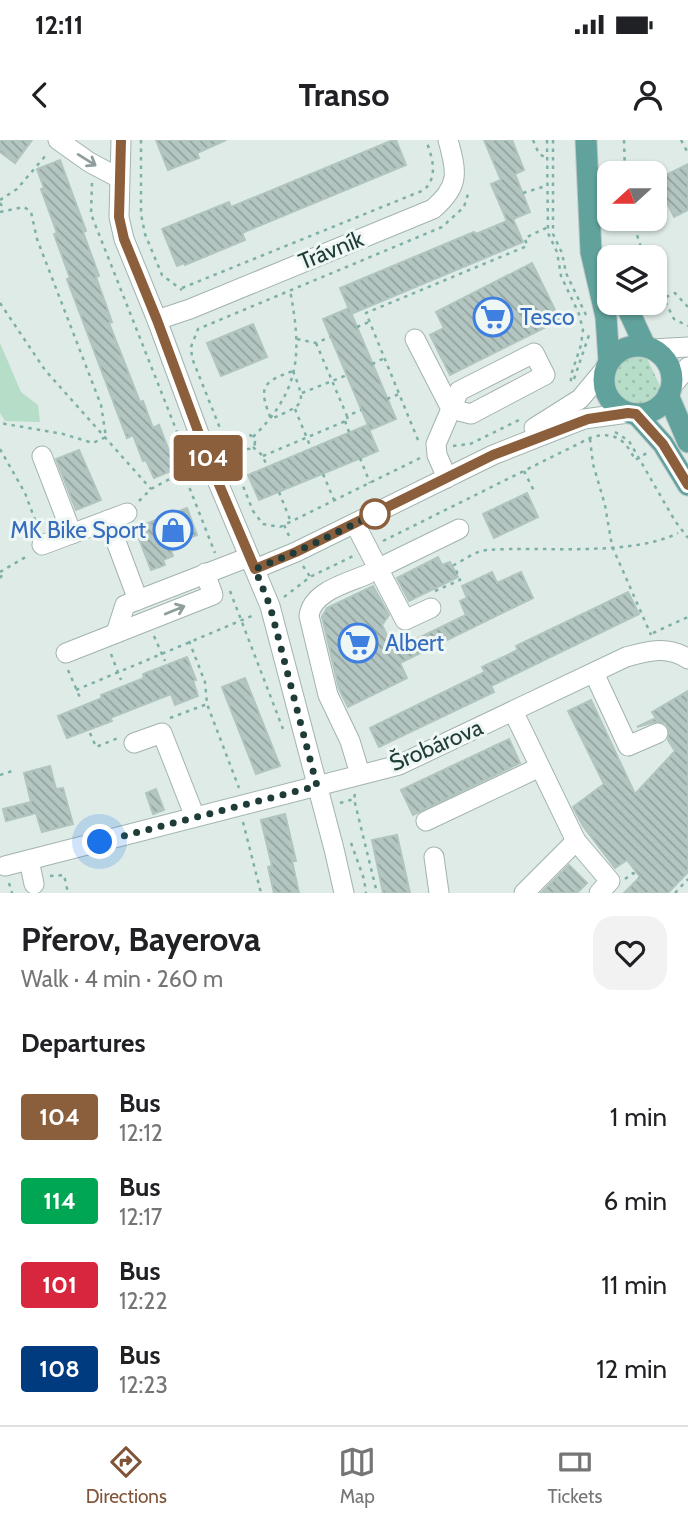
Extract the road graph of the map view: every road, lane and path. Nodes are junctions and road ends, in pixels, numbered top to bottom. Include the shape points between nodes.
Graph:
1 (121, 140) edge
2 (141, 140) edge
3 (426, 140) edge
4 (448, 140) edge
5 (533, 140) edge
6 (547, 140) edge
7 (553, 140) edge
8 (586, 140) edge
9 (624, 140) edge
10 (681, 140) edge
11 (56, 143) edge
12 (688, 153) edge
13 (547, 158) junction
14 (625, 161) edge
15 (89, 162) junction
16 (587, 175) junction
17 (118, 178) junction
18 (548, 186) junction
19 (523, 193) dead end
20 (0, 201) edge
21 (2, 210) edge
22 (548, 227) junction
23 (603, 245) edge
24 (290, 290) dead end
25 (667, 297) edge
26 (0, 303) edge
27 (667, 305) edge
28 (688, 307) edge
29 (631, 315) edge
30 (157, 320) junction
31 (369, 322) junction
32 (586, 324) junction
33 (688, 326) edge
34 (356, 327) dead end
35 (198, 329) dead end
36 (330, 337) dead end
37 (297, 339) junction
38 (415, 339) dead end
39 (316, 343) junction
40 (688, 347) edge
41 (649, 348) junction
42 (385, 359) junction
43 (372, 364) dead end
44 (607, 365) junction
45 (688, 367) edge
46 (293, 371) junction
47 (346, 375) dead end
48 (332, 381) junction
49 (574, 389) dead end
50 (670, 391) junction
51 (302, 393) junction
52 (399, 394) junction
53 (387, 399) dead end
54 (295, 408) junction
55 (361, 410) dead end
56 (632, 413) junction
57 (346, 416) junction
58 (271, 419) junction
59 (521, 419) dead end
60 (345, 421) junction
61 (0, 423) edge
62 (595, 430) dead end
63 (349, 432) dead end
64 (106, 437) junction
65 (253, 437) junction
66 (307, 437) junction
67 (590, 438) junction
68 (688, 442) edge
69 (420, 443) dead end
70 (451, 446) dead end
71 (242, 447) junction
72 (253, 447) junction
73 (312, 448) dead end
74 (0, 449) edge
75 (230, 452) junction
76 (493, 455) junction
77 (42, 456) dead end
78 (262, 456) junction
79 (424, 456) dead end
80 (640, 457) junction
81 (360, 458) dead end
82 (194, 466) dead end
83 (267, 467) dead end
84 (186, 469) junction
85 (524, 471) junction
86 (323, 474) dead end
87 (447, 478) junction
88 (370, 483) junction
89 (688, 485) edge
90 (151, 489) junction
91 (279, 492) dead end
92 (535, 493) dead end
93 (334, 500) junction
94 (127, 513) joint
95 (108, 520) junction
96 (291, 522) junction
97 (355, 524) junction
98 (284, 525) junction
99 (458, 528) dead end
100 (678, 533) dead end
101 (72, 534) junction
102 (688, 538) edge
103 (290, 539) dead end
104 (42, 545) junction
105 (374, 545) dead end
106 (612, 546) junction
107 (362, 552) dead end
108 (252, 563) junction
109 (303, 566) dead end
110 (7, 568) junction
111 (213, 571) junction
112 (372, 571) junction
113 (0, 572) edge
114 (0, 578) edge
115 (311, 579) junction
116 (282, 599) dead end
117 (138, 600) junction
118 (433, 600) joint
119 (259, 613) dead end
120 (688, 617) edge
121 (242, 619) junction
122 (116, 633) junction
123 (651, 634) junction
124 (154, 636) dead end
125 (641, 639) dead end
126 (189, 641) junction
127 (655, 643) dead end
128 (110, 653) dead end
129 (161, 653) junction
130 (688, 659) edge
131 (67, 661) joint
132 (165, 661) dead end
133 (118, 672) junction
134 (594, 673) junction
135 (121, 680) dead end
136 (76, 690) junction
137 (80, 700) dead end
138 (513, 711) junction
139 (658, 733) dead end
140 (288, 740) dead end
141 (134, 743) dead end
142 (540, 767) junction
143 (12, 771) dead end
144 (360, 774) junction
145 (0, 775) edge
146 (317, 786) junction
147 (354, 799) junction
148 (240, 800) junction
149 (336, 810) dead end
150 (195, 817) junction
151 (426, 821) dead end
152 (349, 838) dead end
153 (576, 841) junction
154 (434, 857) dead end
155 (5, 866) dead end
156 (32, 874) junction
157 (688, 879) edge
158 (68, 893) edge
159 (261, 893) edge
160 (344, 893) edge
161 (366, 893) edge
162 (377, 893) edge
163 (439, 893) edge
164 (524, 893) edge
165 (599, 893) edge
166 (675, 893) edge

1 - 17 street
2 - 3 path via 145,234 165,279 182,288 424,190 433,175
4 - 30 street, Trávník via 455,177 449,196 433,209
5 - 13 path via 540,155
6 - 13 path
7 - 32 path via 553,236
8 - 16 main road
9 - 14 path
10 - 12 path
11 -> 15 street
11 - 20 path via 17,189
13 - 18 path
15 - 17 street
15 - 84 path via 91,214 181,442
16 - 23 main road
16 - 44 main road via 592,252 606,317
17 - 30 street via 124,239
18 - 19 path
18 - 22 path
20 - 21 path
21 - 64 path via 24,207 31,212 37,239 101,405
22 - 31 path via 525,238 527,246 366,313
22 - 32 path via 561,276
24 - 37 path
25 - 28 path via 675,293
26 - 64 path via 45,370
27 - 33 path via 674,319
29 - 41 main road
30 - 108 street
31 - 34 path
31 - 42 path
32 - 49 path via 588,339
35 - 75 path via 191,352
36 - 39 path
37 - 39 path
37 - 46 path
38 - 87 street via 451,410 436,444
39 - 48 path
40 - 41 street
41 - 44 main road via 625,348
41 - 50 main road via 668,364
42 - 43 path
42 - 52 path
44 - 56 main road via 604,385 608,397
44 - 76 street via 580,399
45 - 50 street
46 - 51 path
46 - 58 path via 287,396
46 - 58 path via 271,379 264,389
47 - 48 path
48 - 51 path
48 - 57 path
50 - 56 main road via 655,409
50 - 68 main road
51 - 54 path
52 - 53 path
52 - 69 path
54 - 58 path
54 - 66 path
55 - 57 path
56 - 76 street via 584,419
56 - 89 main road via 663,444
57 - 60 path
58 - 65 path
59 - 70 path via 470,444
60 - 63 path
60 - 66 path
61 - 64 path via 93,443
62 - 80 path via 620,434
64 - 90 path
65 - 71 path via 242,438
65 - 72 path
66 - 73 path
66 - 78 path
67 - 80 path via 617,437 635,460
67 - 85 path
67 - 106 path
71 - 72 path
71 - 75 path
72 - 78 path
74 - 104 path via 25,493
75 - 98 path via 257,518 268,526
76 - 87 street
77 - 101 street
78 - 83 path
79 - 88 path
80 - 102 path
81 - 88 path
82 - 84 path
84 - 90 path
84 - 111 path
85 - 92 path
85 - 105 path
86 - 93 path
87 - 97 street
88 - 93 path
90 - 94 path
91 - 96 path
93 - 96 path
94 - 95 street
95 - 101 street
95 - 117 street
96 - 98 path
97 - 108 street via 296,552
97 - 112 street
98 - 103 path
99 - 112 street
100 - 106 path via 656,541
101 - 104 street
104 - 110 path
106 - 118 path via 486,549 453,565 460,579
106 - 123 path
107 - 115 path
108 - 111 street
108 - 146 street via 270,606
109 - 115 path
110 - 113 path
110 - 114 path
111 - 117 street
111 - 121 path
122 -> 111 street via 213,595
112 - 118 street via 405,620
112 - 144 street via 320,596 309,617 328,695
115 - 116 path
117 - 122 street via 125,605
119 - 121 path
120 - 123 path
121 - 126 path
121 - 140 path
122 - 131 street
123 - 125 path
123 - 127 path
124 - 129 path
126 - 129 path
126 - 148 path
128 - 133 path
129 - 132 path
129 - 133 path
130 - 134 street, Šrobárova via 679,652 656,649
131 - 136 path
133 - 135 path
133 - 136 path
134 - 138 street, Šrobárova
134 - 139 street via 628,746
136 - 137 path
138 - 142 street
138 - 144 street, Šrobárova via 399,765
141 - 150 street via 162,733
142 - 151 street
142 - 153 street
143 - 145 path
144 - 146 street, Šrobárova
144 - 147 path
146 - 148 street, Šrobárova
146 - 160 street
147 - 149 path via 342,802
147 - 162 path
148 - 150 street, Šrobárova
148 - 159 path
150 - 156 street, Šrobárova
152 - 161 path
153 - 164 street
153 - 165 street via 610,881
154 - 163 street
155 - 156 street, Šrobárova
156 - 158 path via 64,875
157 - 166 path

